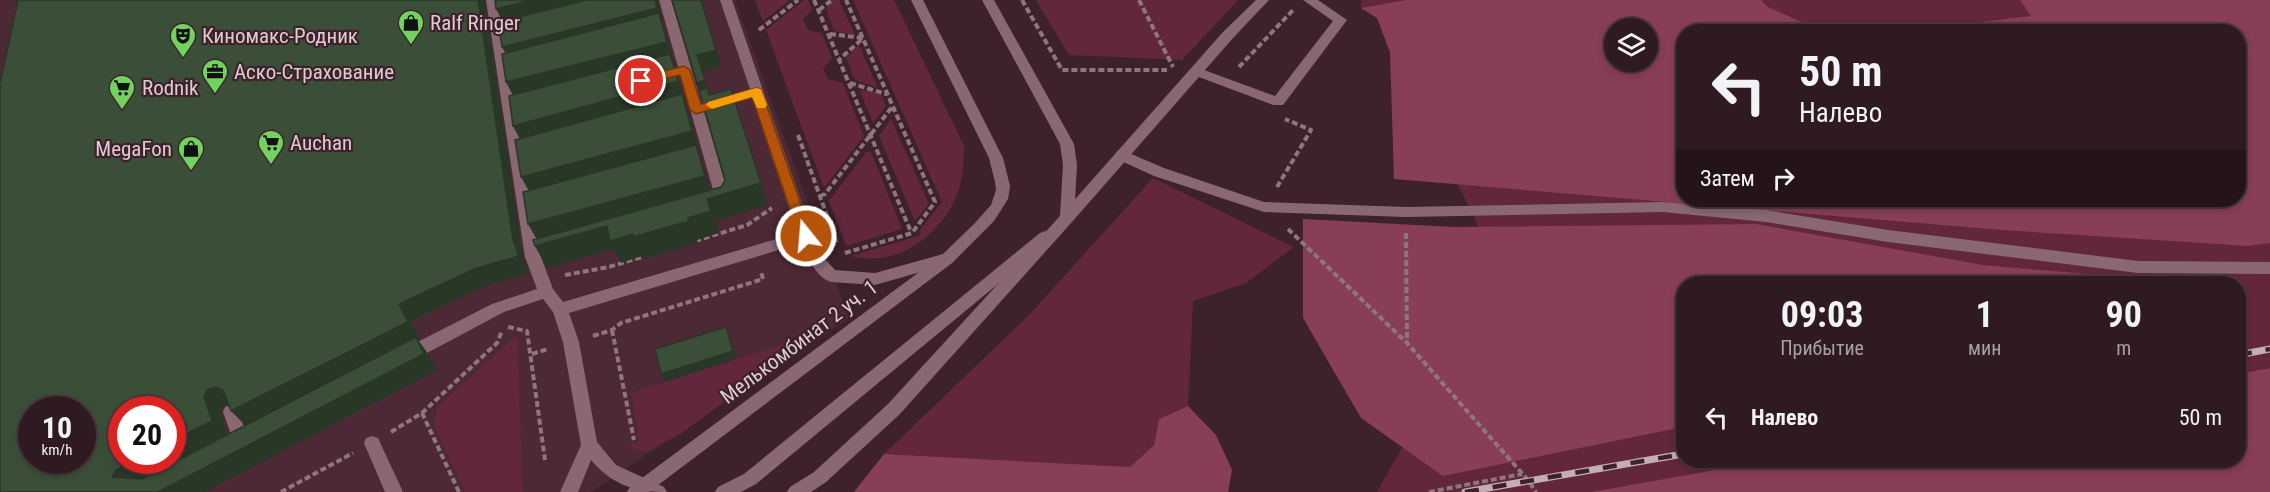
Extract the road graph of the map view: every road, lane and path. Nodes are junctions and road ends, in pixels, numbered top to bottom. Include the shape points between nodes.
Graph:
1 (492, 0) edge
2 (665, 0) edge
3 (726, 0) edge
4 (798, 0) edge
5 (814, 0) edge
6 (832, 0) edge
7 (846, 0) edge
8 (917, 0) edge
9 (988, 0) edge
10 (1022, 0) edge
11 (1139, 0) edge
12 (1263, 0) edge
13 (1309, 0) edge
14 (1294, 8) dead end
15 (819, 10) junction
16 (759, 30) dead end
17 (829, 34) junction
18 (863, 38) junction
19 (840, 59) junction
20 (1182, 63) dead end
21 (1174, 70) junction
22 (1196, 71) junction
23 (1226, 81) junction
24 (850, 83) junction
25 (756, 92) junction
26 (887, 94) junction
27 (893, 107) junction
28 (691, 111) junction
29 (1280, 116) dead end
30 (871, 136) junction
31 (1122, 155) junction
32 (820, 196) dead end
33 (1264, 207) junction
34 (702, 209) edge
35 (773, 209) dead end
36 (1406, 212) junction
37 (1067, 218) junction
38 (912, 233) junction
39 (806, 236) junction
40 (694, 242) dead end
41 (651, 254) edge
42 (841, 255) dead end
43 (947, 259) junction
44 (2270, 268) edge
45 (543, 286) junction
46 (561, 309) junction
47 (503, 326) junction
48 (612, 330) dead end
49 (493, 332) dead end
50 (1407, 343) junction
51 (395, 362) edge
52 (231, 412) edge
53 (422, 413) junction
54 (634, 440) dead end
55 (372, 443) junction
56 (589, 445) junction
57 (221, 452) edge
58 (545, 460) dead end
59 (1523, 474) junction
60 (646, 490) edge
61 (281, 492) edge
62 (394, 492) edge
63 (459, 492) edge
64 (569, 492) edge
65 (724, 492) edge
66 (796, 492) edge
67 (1429, 492) edge
68 (1536, 492) edge

1 - 45 street via 503,33
2 - 28 street via 668,30
3 - 25 street
4 - 16 path
5 - 15 path
6 - 15 path
7 - 18 path
8 - 43 street, Мелькомбинат 2 уч. 1 via 996,158 1002,179 1003,194 985,224
9 - 37 street via 1067,144
10 - 21 path via 1062,70
11 - 21 path
12 - 22 street
13 - 23 street via 1341,20 1278,102
14 - 23 path
15 - 17 path
17 - 18 path
17 - 19 path
18 - 19 path
18 - 26 path
19 - 24 path
20 - 21 path
22 - 23 street
22 - 31 street
24 - 26 path
24 - 30 path
25 - 28 street
25 - 39 street
26 - 27 path
27 - 30 path
27 - 38 path via 935,202
28 - 34 street via 704,160 724,203
29 - 33 path via 1311,130
30 - 32 path
30 - 38 path
31 - 33 street via 1159,172
31 - 37 street
33 - 36 street
33 - 50 path
35 - 40 path via 747,225
36 - 44 street via 1663,207 1766,216 1888,236 2138,267
36 - 50 path
37 - 65 street via 750,479
37 - 66 street via 894,409 820,477
38 - 42 path
39 - 43 street via 818,262 831,276 875,279
39 - 46 street
41 - 45 path
43 - 60 street, Мелькомбинат 2 уч. 1
45 - 46 street
45 - 51 street
46 - 56 street via 571,342
47 - 49 path
47 - 53 path via 496,343
47 - 58 path via 527,331
48 - 54 path
50 - 59 path
52 - 57 street via 246,439
53 - 55 path
53 - 63 path
55 - 61 path
55 - 62 street
56 - 60 street via 610,471
56 - 64 street
59 - 67 path
59 - 68 path

